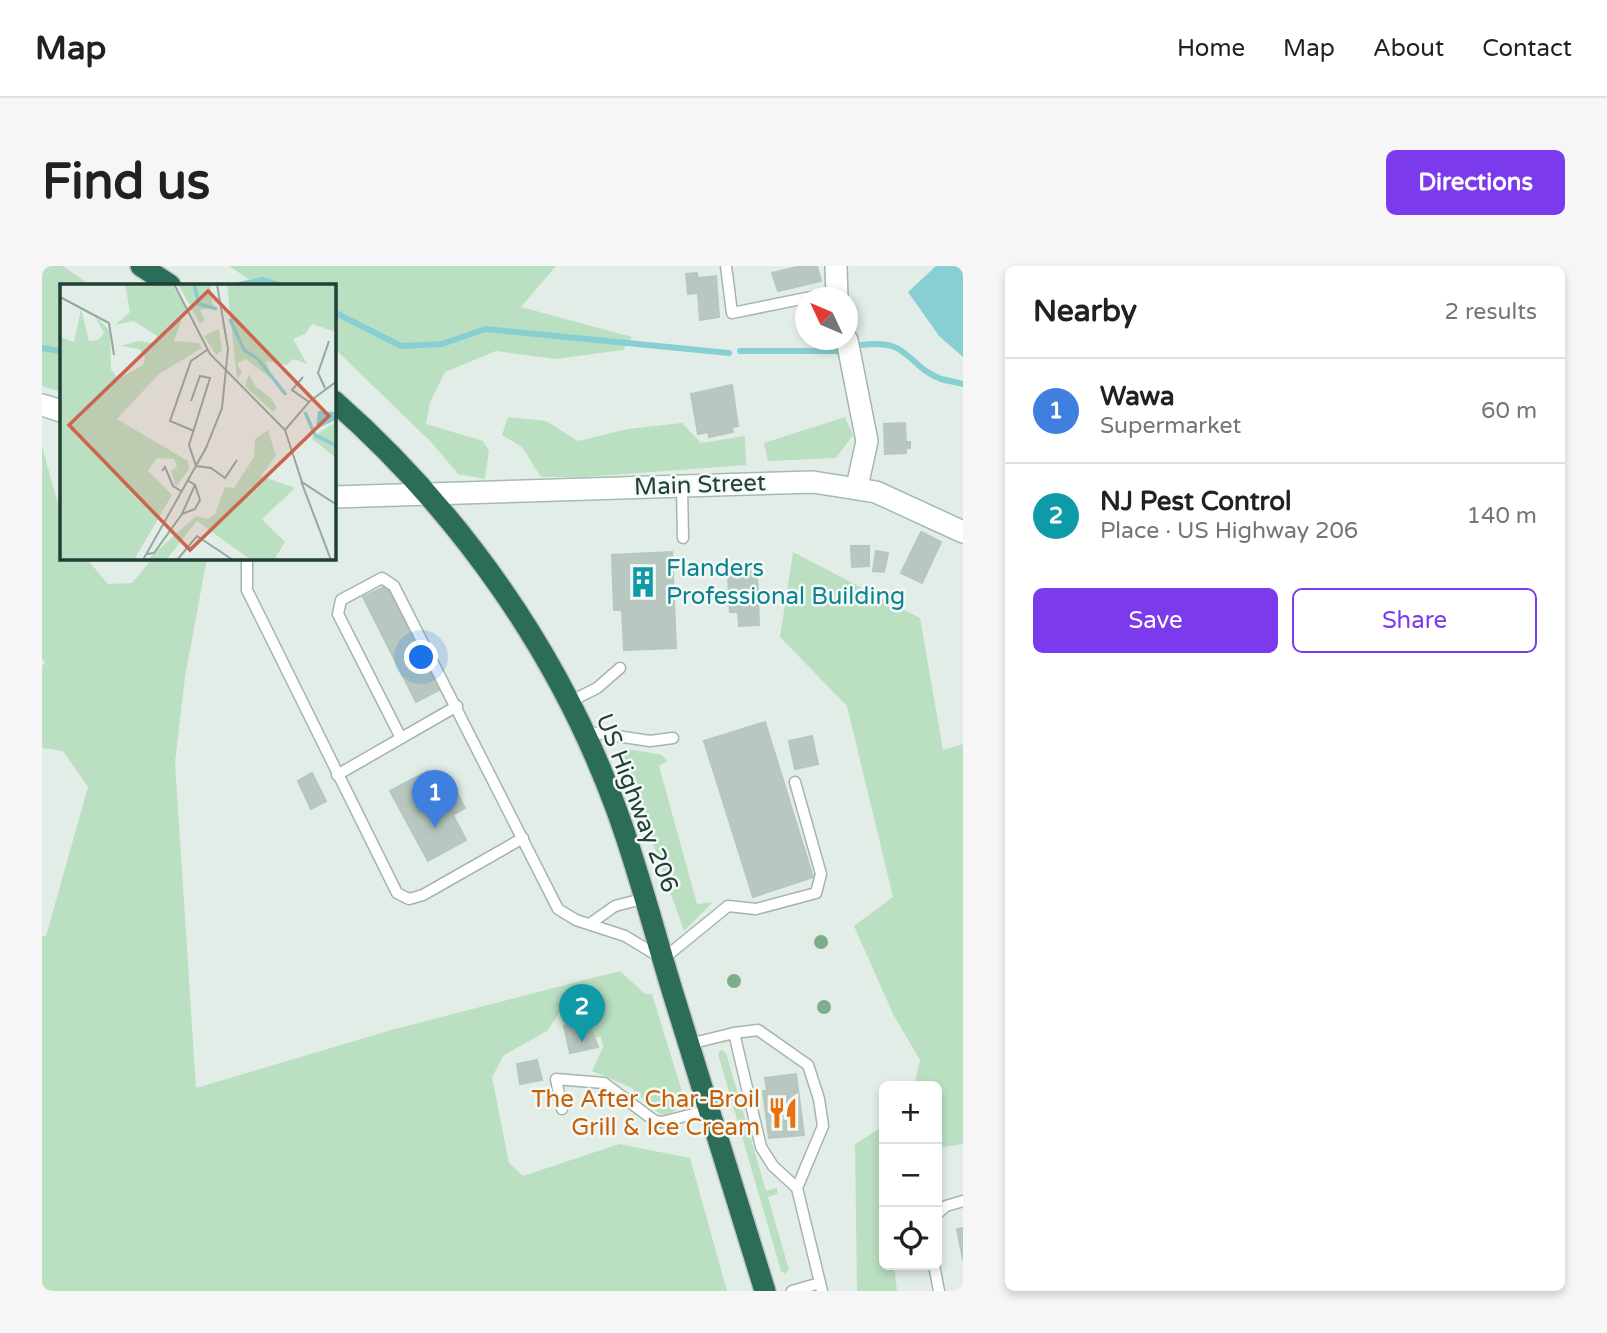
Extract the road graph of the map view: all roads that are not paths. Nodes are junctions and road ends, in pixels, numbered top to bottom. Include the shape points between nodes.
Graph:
1 (141, 266) edge
2 (726, 266) edge
3 (836, 266) edge
4 (168, 284) edge
5 (837, 287) edge
6 (795, 300) edge
7 (849, 350) edge
8 (336, 403) edge
9 (42, 405) edge
10 (60, 411) edge
11 (682, 486) junction
12 (857, 487) junction
13 (428, 495) junction
14 (336, 498) edge
15 (963, 531) edge
16 (683, 538) dead end
17 (247, 560) edge
18 (620, 668) dead end
19 (569, 702) junction
20 (457, 706) junction
21 (583, 731) junction
22 (401, 738) junction
23 (673, 738) dead end
24 (337, 775) junction
25 (795, 782) dead end
26 (523, 838) junction
27 (646, 898) junction
28 (591, 923) junction
29 (663, 959) junction
30 (734, 1033) junction
31 (689, 1044) junction
32 (562, 1110) dead end
33 (709, 1110) junction
34 (797, 1188) junction
35 (963, 1202) edge
36 (942, 1210) edge
37 (935, 1270) edge
38 (821, 1287) edge
39 (765, 1291) edge
40 (792, 1291) edge
41 (939, 1291) edge

1 - 4 highway
2 - 6 lane via 732,313
3 - 5 main road
7 - 12 main road via 867,441
8 - 13 highway, US Highway 206
9 - 10 main road
11 - 12 main road, Main Street via 798,481
11 - 13 main road, Main Street
11 - 16 lane
12 - 15 main road, Main Street
13 - 14 main road, Main Street
13 - 19 highway, US Highway 206 via 503,591
17 - 24 lane via 247,590
18 - 19 lane via 597,688
19 - 21 highway, US Highway 206
20 - 22 lane
20 - 22 lane via 394,586 382,578 349,595 341,600 338,614
20 - 26 lane
21 - 23 lane via 650,741
21 - 27 highway, US Highway 206
22 - 24 lane
24 - 26 lane via 392,886 402,897 423,895
25 - 29 lane via 821,874 816,892 756,909 729,906
26 - 28 lane via 558,909
27 - 28 lane via 615,906
27 - 29 highway, US Highway 206
28 - 29 lane via 625,936
29 - 31 highway, US Highway 206
30 - 31 lane
30 - 34 lane via 761,1147 773,1166
30 - 34 lane via 758,1030 809,1068 823,1122
31 - 33 highway, US Highway 206
32 - 33 lane via 556,1079 604,1083 655,1121
33 - 39 highway, US Highway 206
34 - 38 lane
35 - 36 lane
37 - 41 lane
38 - 40 lane

